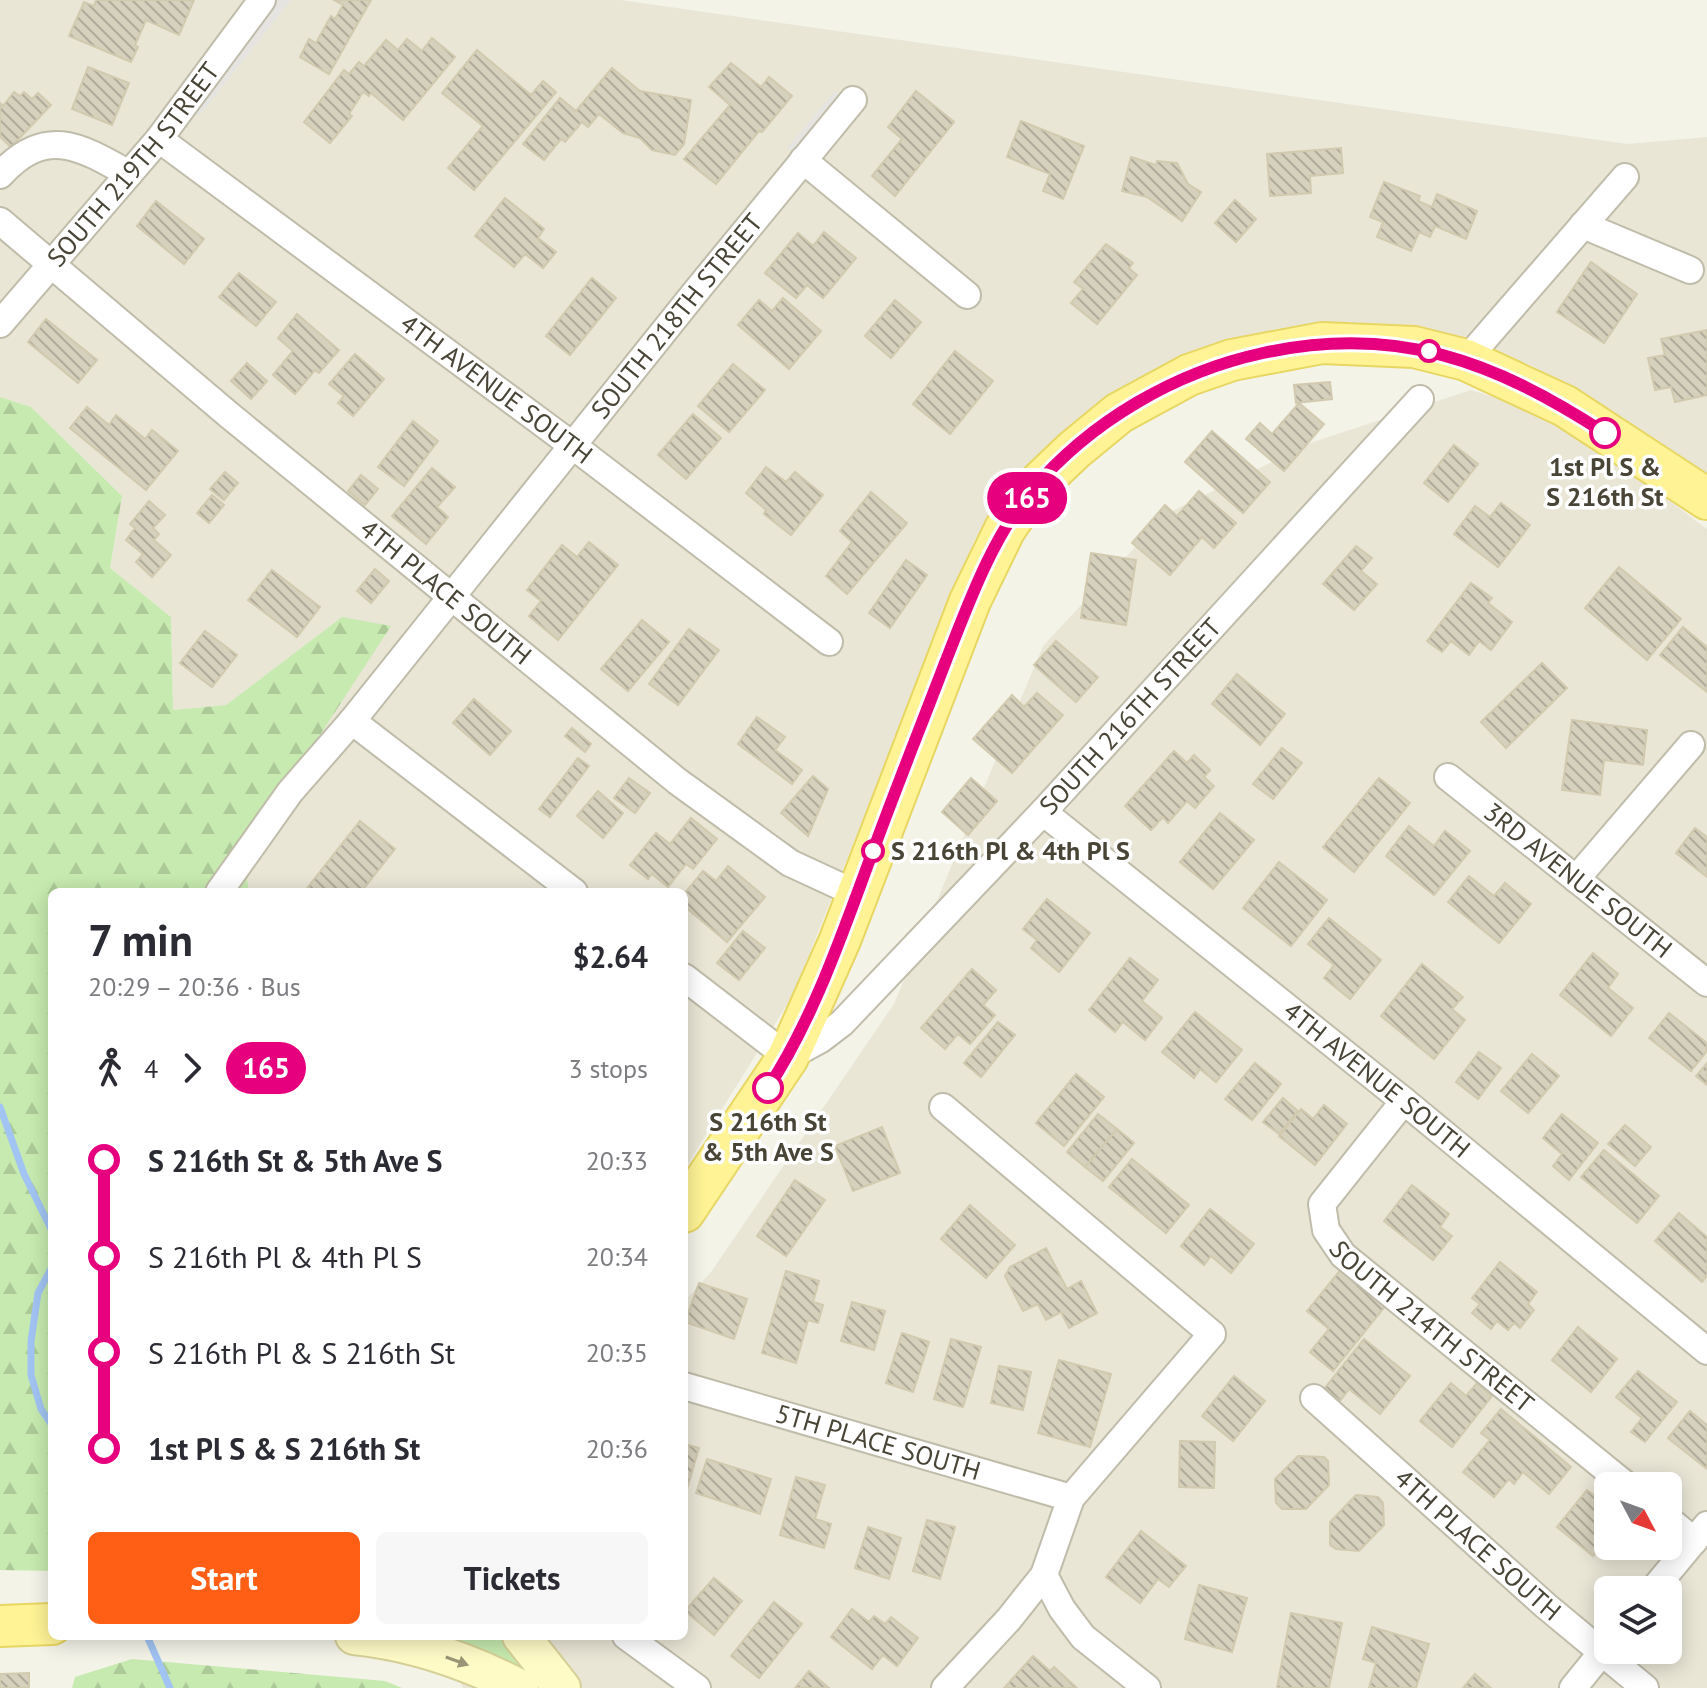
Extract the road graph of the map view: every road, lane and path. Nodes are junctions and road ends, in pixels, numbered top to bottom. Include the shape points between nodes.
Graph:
1 (262, 0) edge
2 (853, 100) dead end
3 (159, 139) junction
4 (803, 160) junction
5 (129, 174) junction
6 (0, 175) edge
7 (1625, 177) dead end
8 (0, 221) edge
9 (1583, 225) junction
10 (50, 265) junction
11 (1690, 270) dead end
12 (967, 295) dead end
13 (0, 324) edge
14 (1466, 360) junction
15 (1420, 399) dead end
16 (572, 445) junction
17 (1707, 499) edge
18 (451, 597) junction
19 (829, 642) dead end
20 (352, 721) junction
21 (1691, 745) dead end
22 (1448, 777) dead end
23 (1043, 812) junction
24 (1576, 879) junction
25 (222, 888) edge
26 (569, 888) edge
27 (857, 894) junction
28 (688, 980) edge
29 (1707, 983) edge
30 (788, 1057) junction
31 (1404, 1101) junction
32 (943, 1107) dead end
33 (688, 1206) edge
34 (1707, 1351) edge
35 (688, 1387) edge
36 (1314, 1398) dead end
37 (1610, 1472) edge
38 (1071, 1498) junction
39 (1700, 1533) edge
40 (1044, 1575) junction
41 (1665, 1576) edge
42 (48, 1624) edge
43 (0, 1626) edge
44 (376, 1640) edge
45 (524, 1640) edge
46 (631, 1640) edge
47 (1594, 1640) edge
48 (1594, 1662) edge
49 (1620, 1664) edge
50 (520, 1688) edge
51 (562, 1688) edge
52 (697, 1688) edge
53 (945, 1688) edge
54 (1147, 1688) edge
55 (1573, 1688) edge
56 (1645, 1688) edge

1 - 3 street, SOUTH 219TH STREET
2 - 4 street, SOUTH 218TH STREET
3 - 5 street, SOUTH 219TH STREET
3 - 16 street, 4TH AVENUE SOUTH
4 - 12 street
4 - 16 street, SOUTH 218TH STREET
5 - 6 street via 91,152 55,145 37,146
5 - 10 street, SOUTH 219TH STREET
7 - 9 street
8 - 10 street, 4TH PLACE SOUTH
9 - 11 street
9 - 14 street
10 - 13 street, SOUTH 219TH STREET
10 - 18 street, 4TH PLACE SOUTH
14 - 17 main road via 1565,406
14 - 27 main road via 1414,347 1322,343 1232,360 1189,375 1119,413 1074,450 1032,490 1005,529 977,586
15 - 23 street, SOUTH 216TH STREET
16 - 18 street, SOUTH 218TH STREET
16 - 19 street, 4TH AVENUE SOUTH
18 - 20 street, SOUTH 218TH STREET
18 - 27 street, 4TH PLACE SOUTH via 677,781 790,863
20 - 25 street, SOUTH 218TH STREET via 290,792
20 - 26 street
21 - 24 street
22 - 24 street, 3RD AVENUE SOUTH
23 - 30 street, SOUTH 216TH STREET via 842,1023
23 - 31 street, 4TH AVENUE SOUTH
24 - 29 street, 3RD AVENUE SOUTH
27 - 30 main road
28 - 30 street
30 - 33 main road, SOUTH 216TH STREET
31 - 34 street, 4TH AVENUE SOUTH
31 - 37 street, SOUTH 214TH STREET via 1322,1204 1326,1230 1343,1255
32 - 38 street via 1212,1334
35 - 38 street, 5TH PLACE SOUTH
36 - 47 street, 4TH PLACE SOUTH
38 - 40 street
39 - 41 street
40 - 53 street
40 - 54 street via 1083,1637
42 - 43 main road
44 -> 50 main road via 425,1649
45 - 51 main road
46 - 52 street
48 - 55 street
49 - 56 street, 4TH PLACE SOUTH

